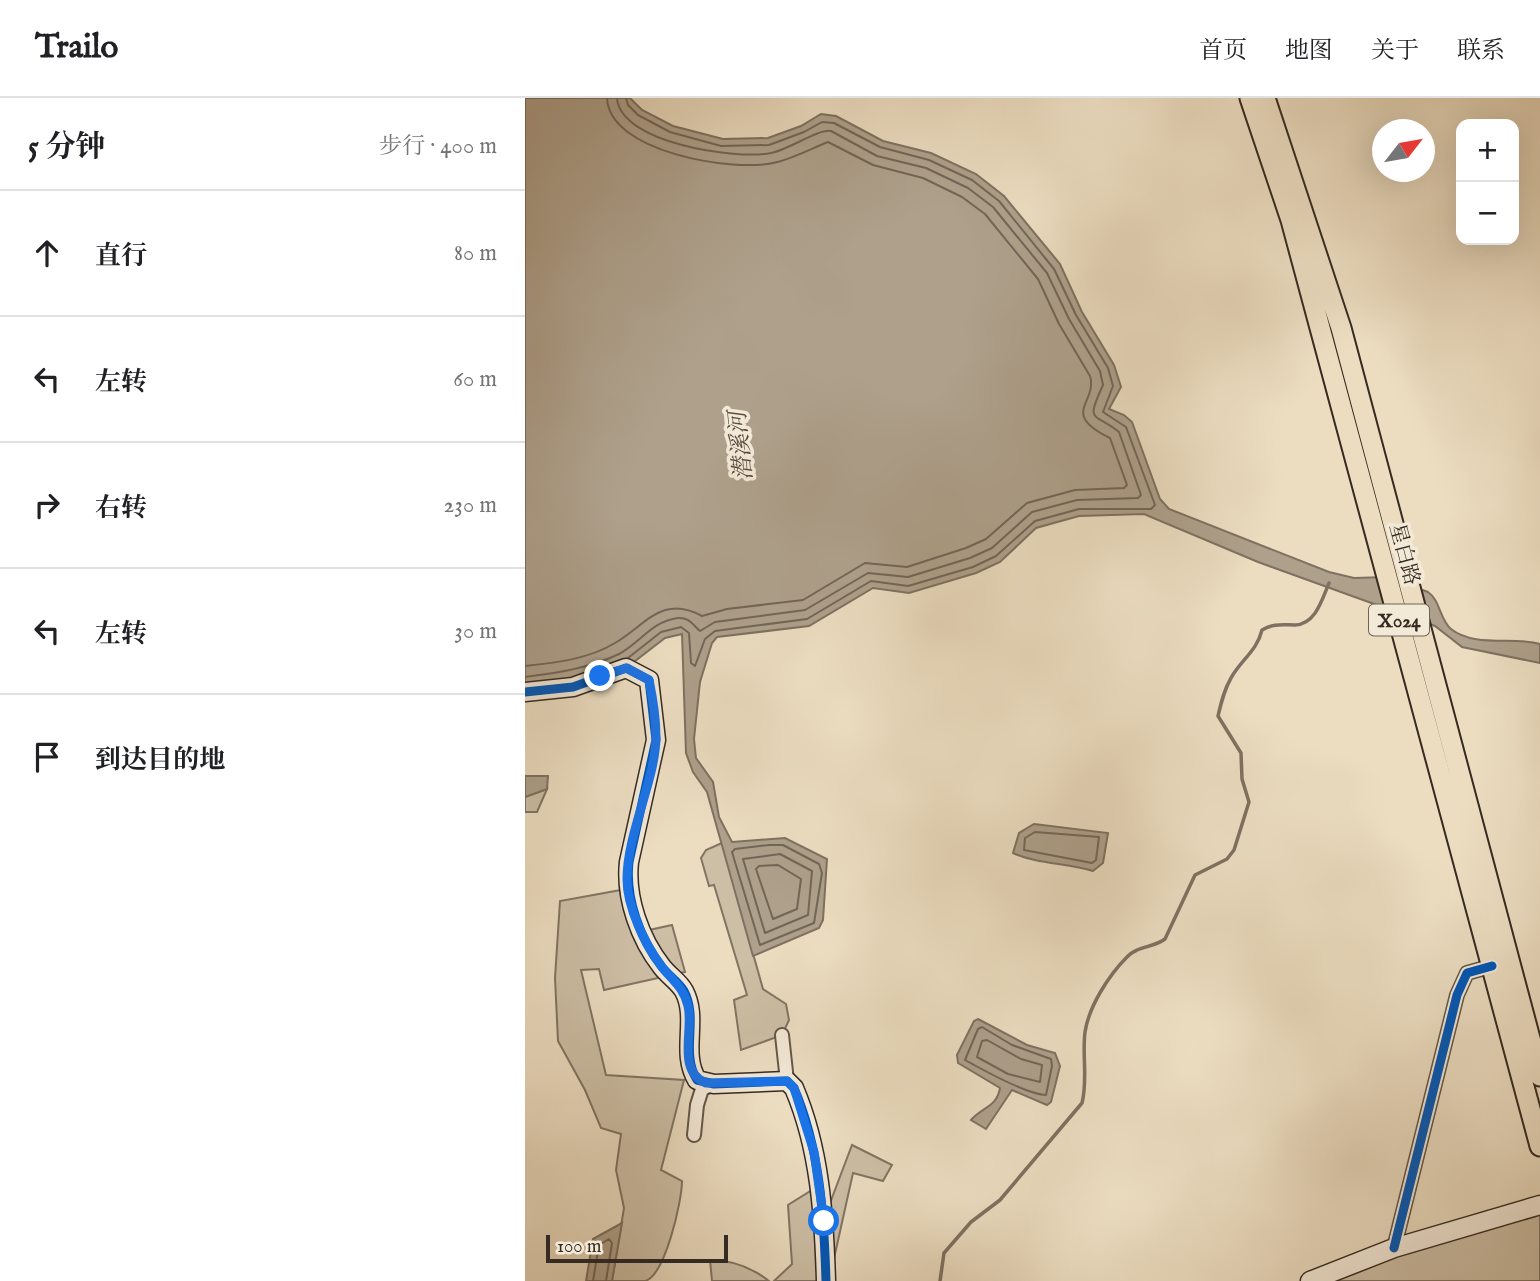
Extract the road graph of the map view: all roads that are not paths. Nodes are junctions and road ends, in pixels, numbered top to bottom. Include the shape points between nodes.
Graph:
1 (1250, 98) edge
2 (1265, 98) edge
3 (525, 692) edge
4 (1492, 966) junction
5 (782, 1035) dead end
6 (1540, 1076) edge
7 (787, 1081) junction
8 (714, 1084) junction
9 (694, 1135) dead end
10 (1540, 1146) edge
11 (1540, 1205) edge
12 (1394, 1248) junction
13 (826, 1281) edge
14 (1310, 1281) edge

1 - 4 main road, 星白路 / X024 via 1291,220
2 - 6 main road, 星白路 / X024 via 1341,328
3 - 8 street via 573,687 627,668 649,680 656,740 627,881 652,952 684,991 689,1009 690,1069 697,1080
4 - 10 main road, 星白路 / X024
4 - 12 street via 1467,973 1457,995
5 - 7 street
7 - 8 street
7 - 13 street via 802,1107 817,1168
8 - 9 street via 702,1089
11 - 12 street
12 - 14 street

